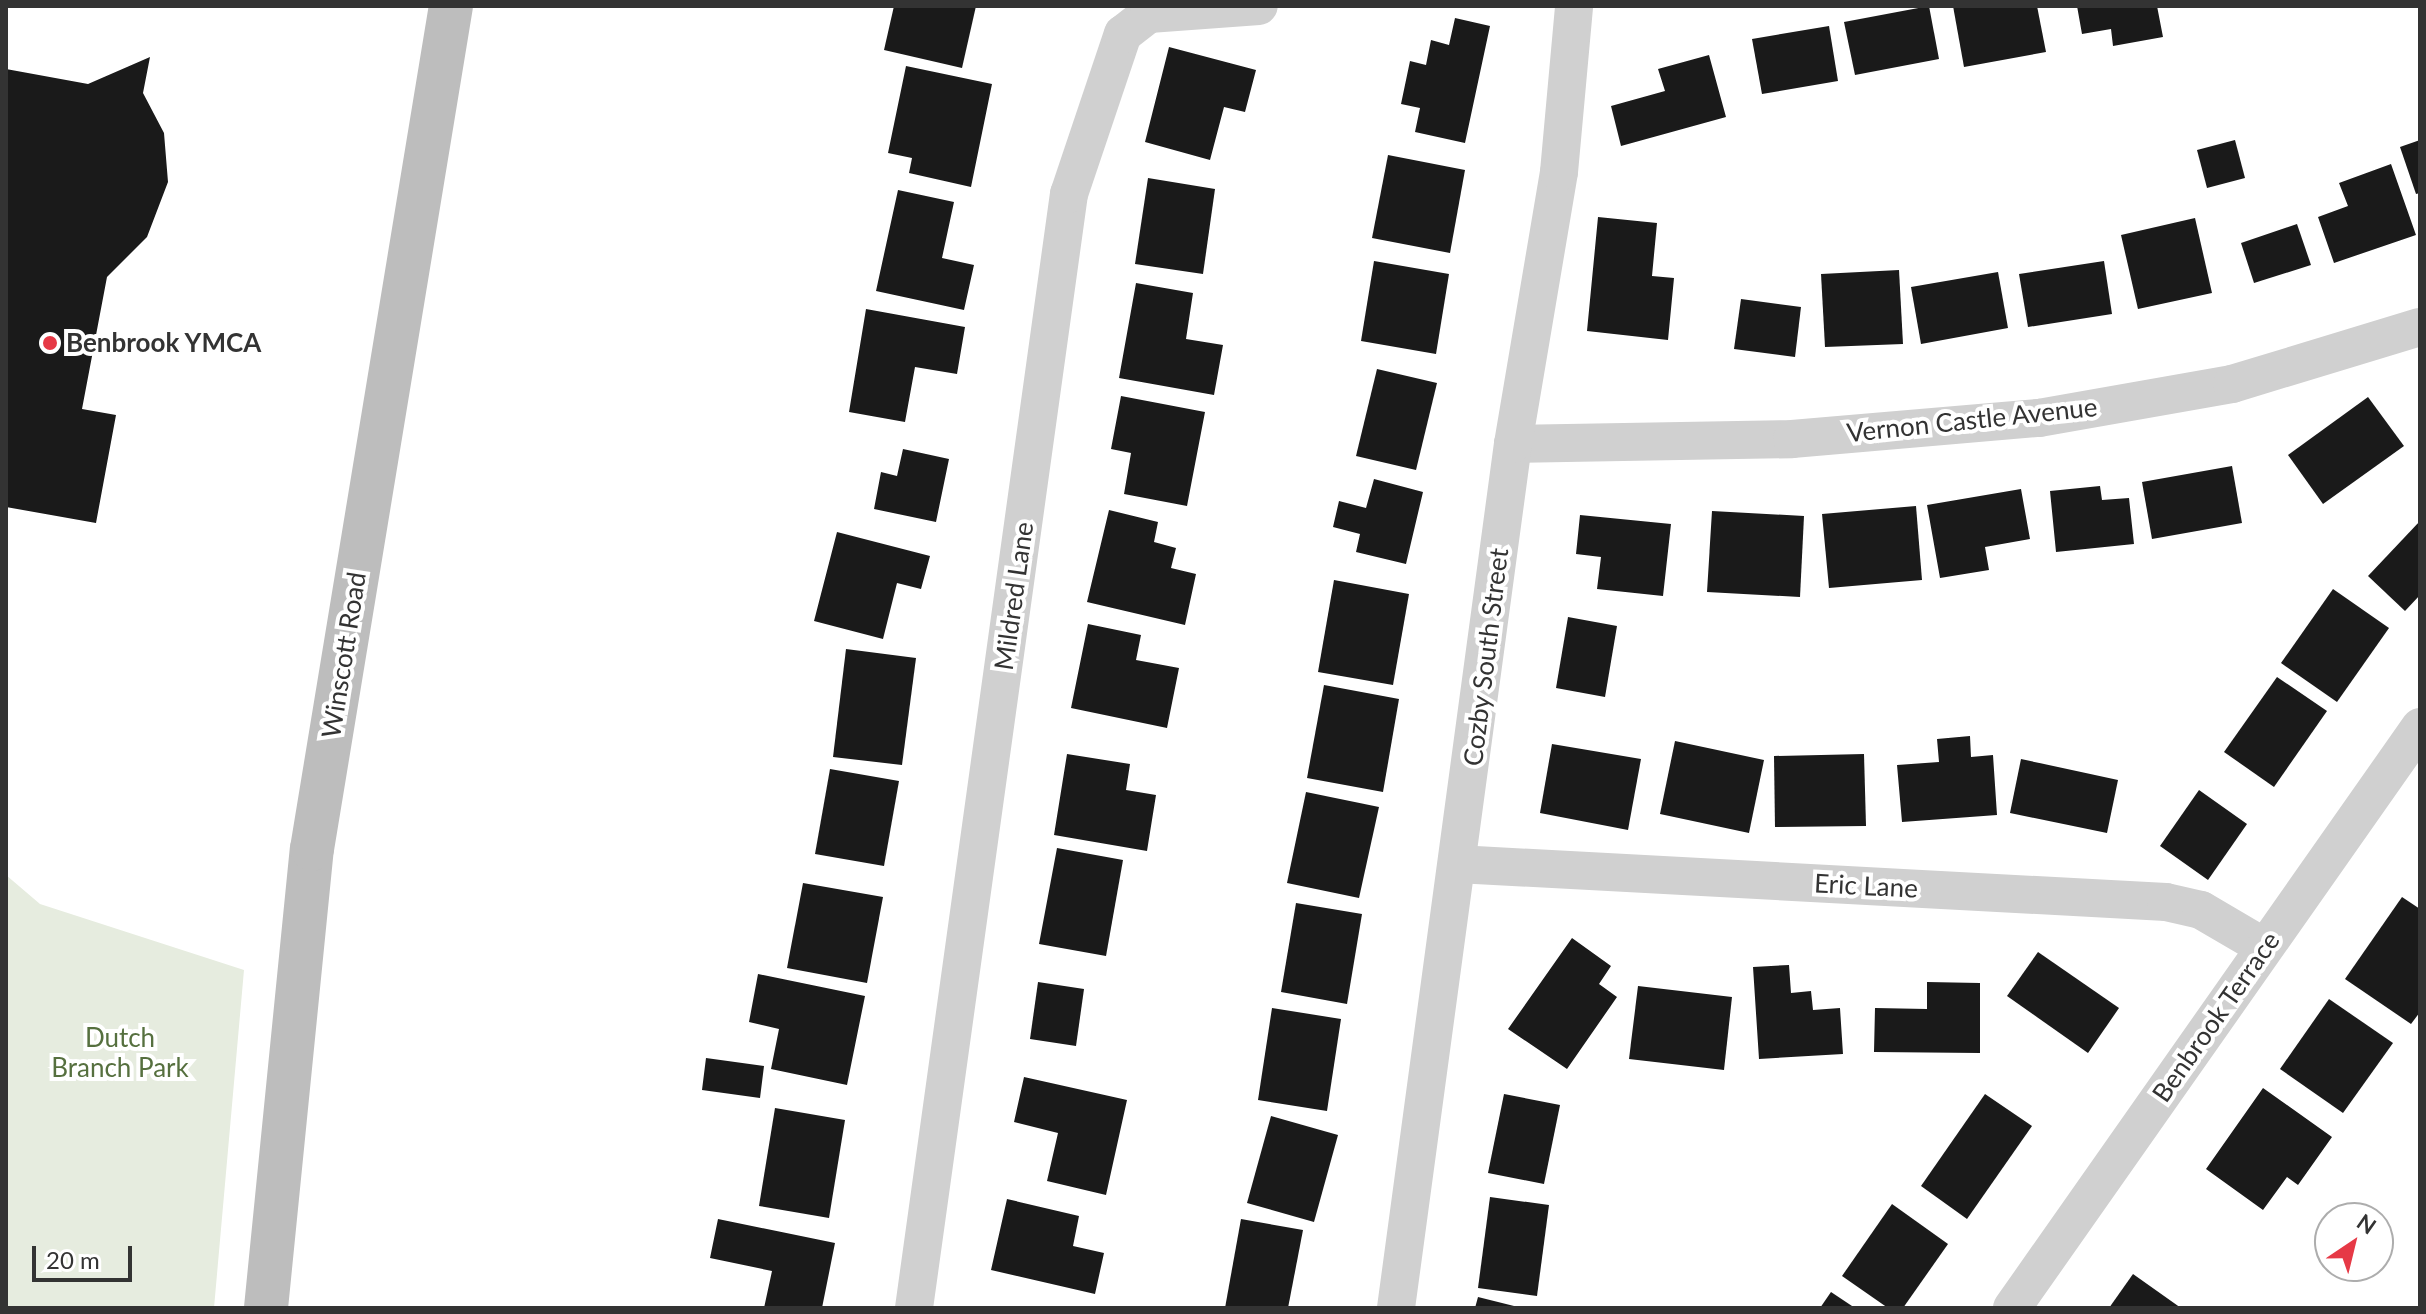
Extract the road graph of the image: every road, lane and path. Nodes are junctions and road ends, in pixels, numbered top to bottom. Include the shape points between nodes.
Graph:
1 (451, 6) edge
2 (1259, 6) edge
3 (1574, 6) edge
4 (2420, 327) edge
5 (1513, 444) junction
6 (2420, 727) edge
7 (1457, 864) junction
8 (2264, 947) junction
9 (266, 1308) edge
10 (914, 1308) edge
11 (1396, 1308) edge
12 (2012, 1308) edge

1 - 9 main road, Winscott Road via 312,849
2 - 10 street, Mildred Lane via 1149,14 1131,26 1100,94 1069,194
3 - 5 street, Cozby South Street via 1559,172
4 - 5 street, Vernon Castle Avenue via 2232,384 2039,418 1792,439
5 - 7 street, Cozby South Street
6 - 8 street, Benbrook Terrace
7 - 8 street, Eric Lane via 2166,902 2201,910
7 - 11 street, Cozby South Street
8 - 12 street, Benbrook Terrace

